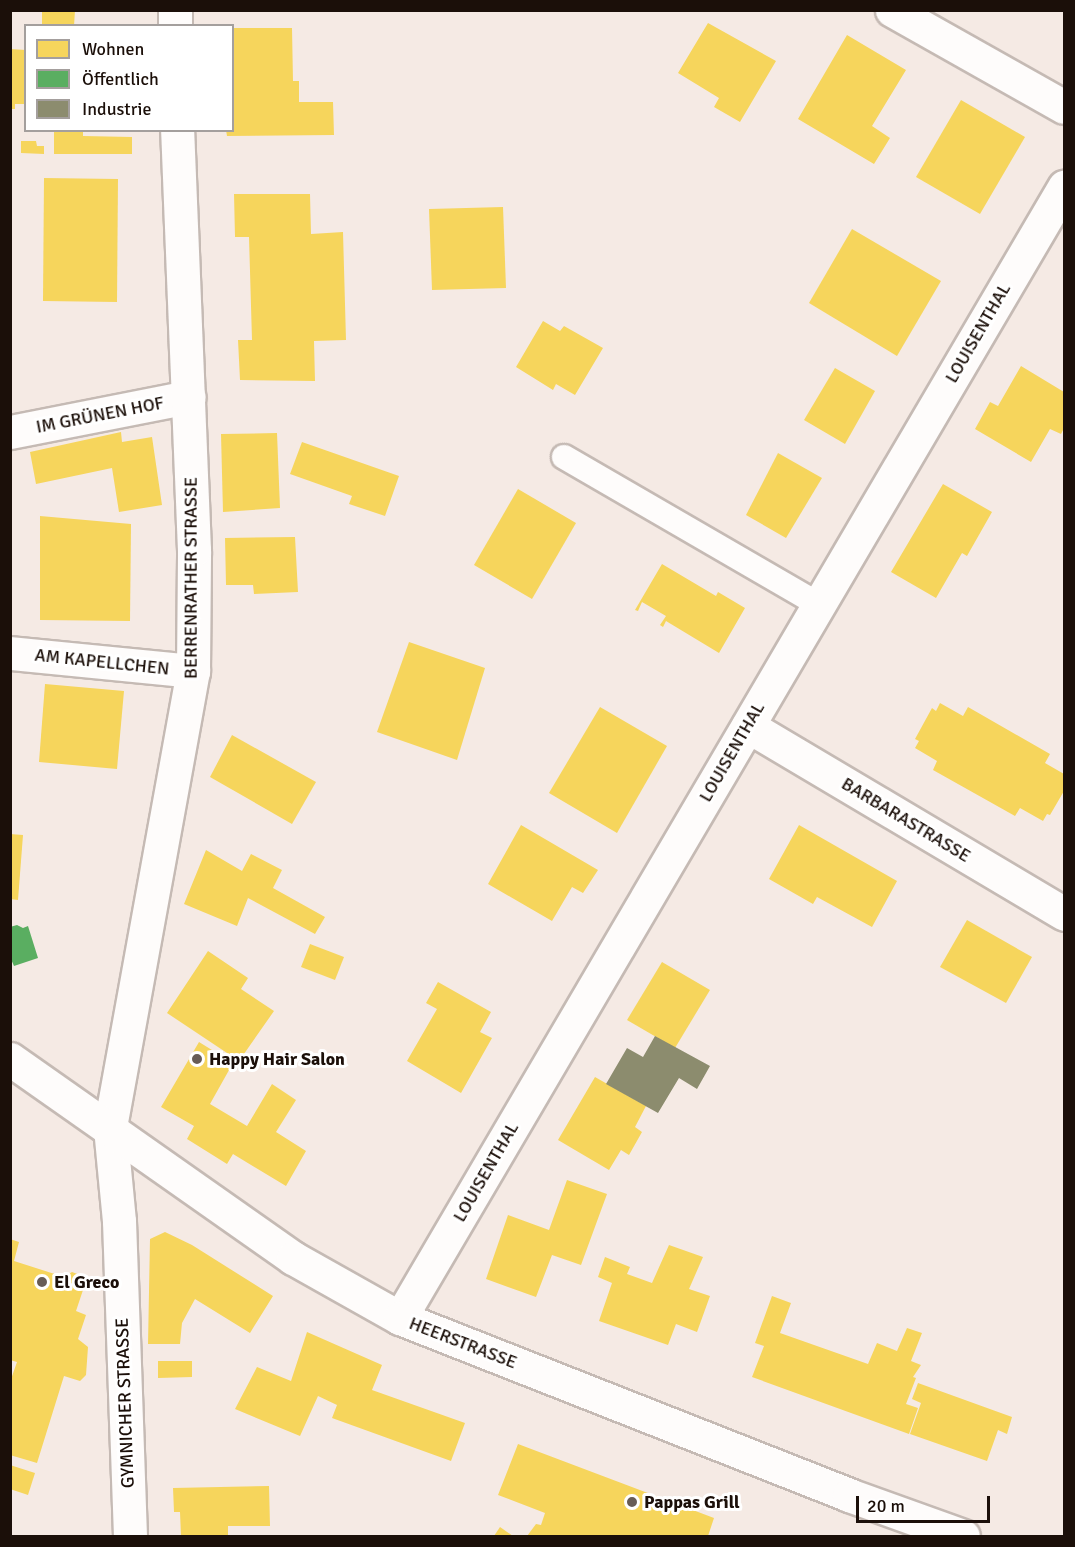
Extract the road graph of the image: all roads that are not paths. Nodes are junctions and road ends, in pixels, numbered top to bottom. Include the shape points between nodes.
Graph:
1 (892, 10) edge
2 (1065, 107) edge
3 (177, 132) edge
4 (1065, 187) edge
5 (189, 397) junction
6 (10, 432) edge
7 (564, 457) dead end
8 (819, 605) junction
9 (10, 653) edge
10 (193, 670) junction
11 (748, 726) junction
12 (1065, 914) edge
13 (10, 1059) edge
14 (110, 1127) junction
15 (400, 1318) junction
16 (130, 1536) edge
17 (963, 1536) edge

1 - 2 street
3 - 5 street, BERRENRATHER STRASSE
4 - 8 street, LOUISENTHAL
5 - 6 street, IM GRÜNEN HOF
5 - 10 street, BERRENRATHER STRASSE
7 - 8 lane
8 - 11 street, LOUISENTHAL
9 - 10 street, AM KAPELLCHEN
10 - 14 street, BERRENRATHER STRASSE
11 - 12 street, BARBARASTRASSE
11 - 15 street, LOUISENTHAL
13 - 14 street, HEERSTRASSE
14 - 15 street, HEERSTRASSE via 293,1258
14 - 16 street, GYMNICHER STRASSE via 119,1221
15 - 17 street, HEERSTRASSE

